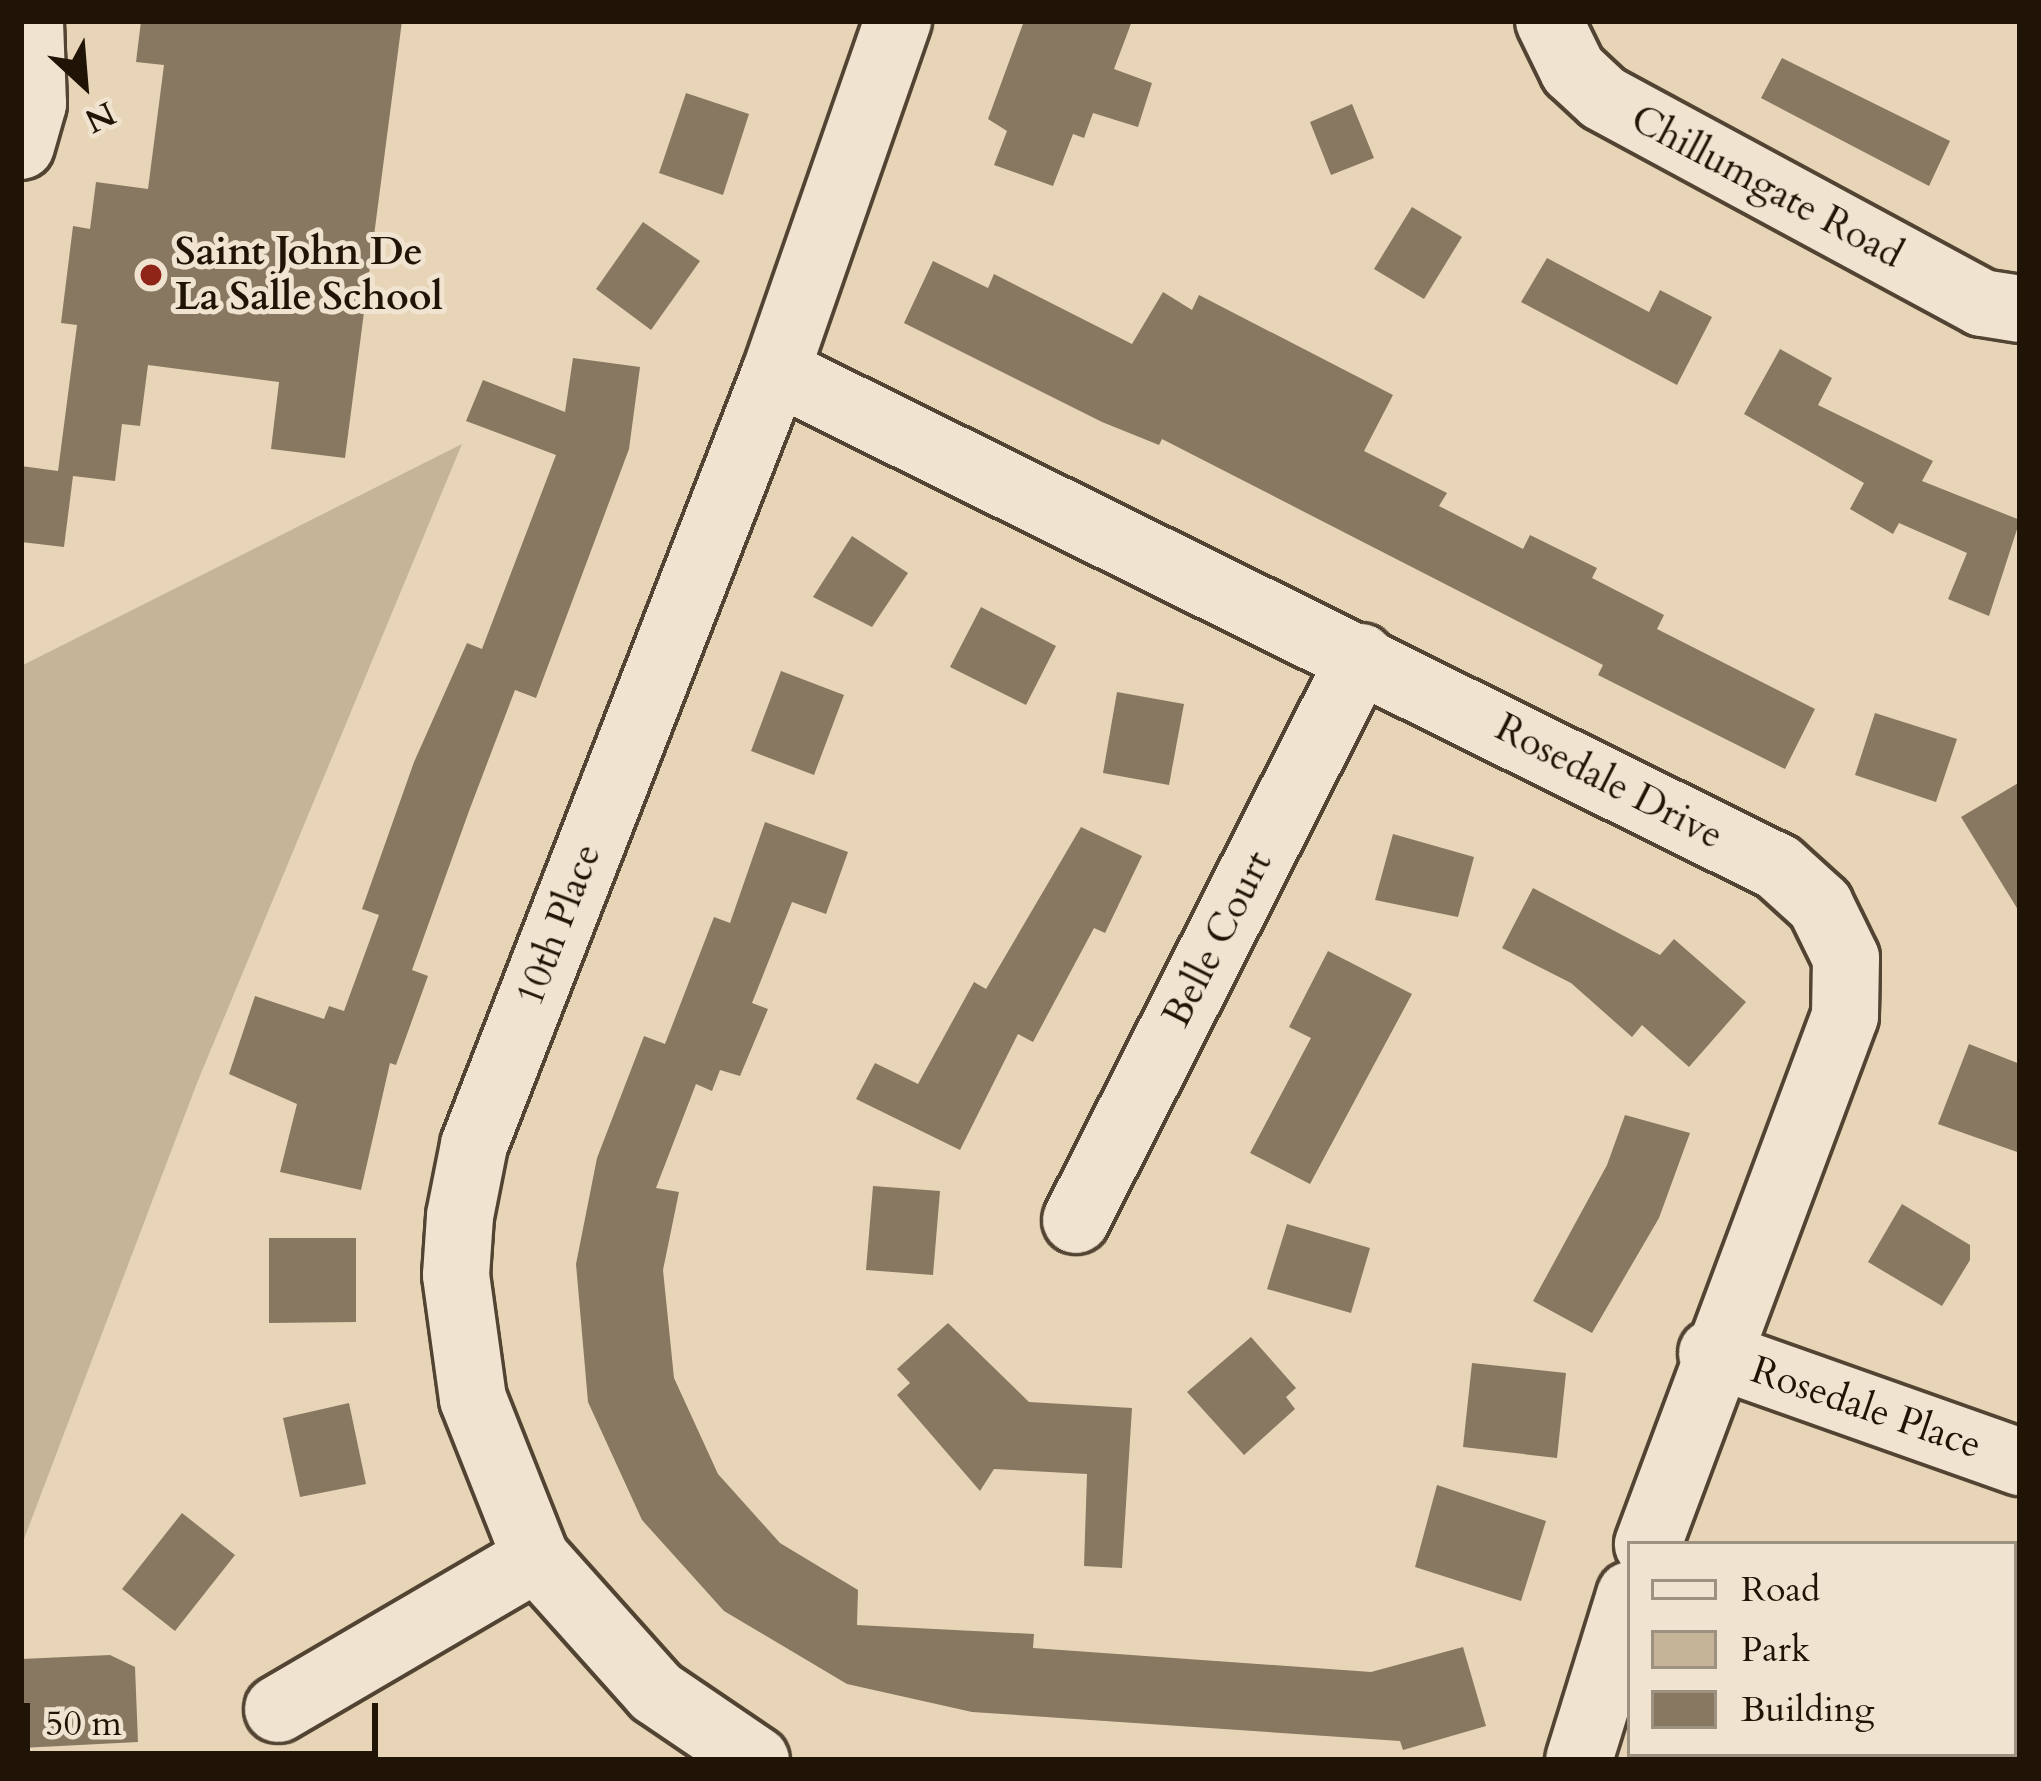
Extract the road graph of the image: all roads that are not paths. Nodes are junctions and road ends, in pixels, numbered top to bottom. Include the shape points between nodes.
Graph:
1 (30, 21) edge
2 (898, 21) edge
3 (1549, 21) edge
4 (21, 146) edge
5 (2020, 309) edge
6 (776, 371) junction
7 (1360, 657) junction
8 (1076, 1220) dead end
9 (1712, 1353) junction
10 (2020, 1462) edge
11 (1649, 1541) edge
12 (536, 1558) junction
13 (1627, 1605) edge
14 (278, 1709) dead end
15 (756, 1760) edge
16 (1579, 1760) edge

1 - 4 street via 33,104
2 - 6 street, 10th Place
3 - 5 street, Chillumgate Road via 1573,70 1604,98 1982,304
6 - 7 street, Rosedale Drive
6 - 12 street, 10th Place via 469,1169 456,1275 463,1336 495,1466
7 - 8 street, Belle Court
7 - 9 street, Rosedale Drive via 1778,867 1838,933 1849,990 1845,1016
9 - 10 street, Rosedale Place
9 - 11 street, Rosedale Drive
12 - 14 street
12 - 15 street, 10th Place via 656,1692
13 - 16 street

